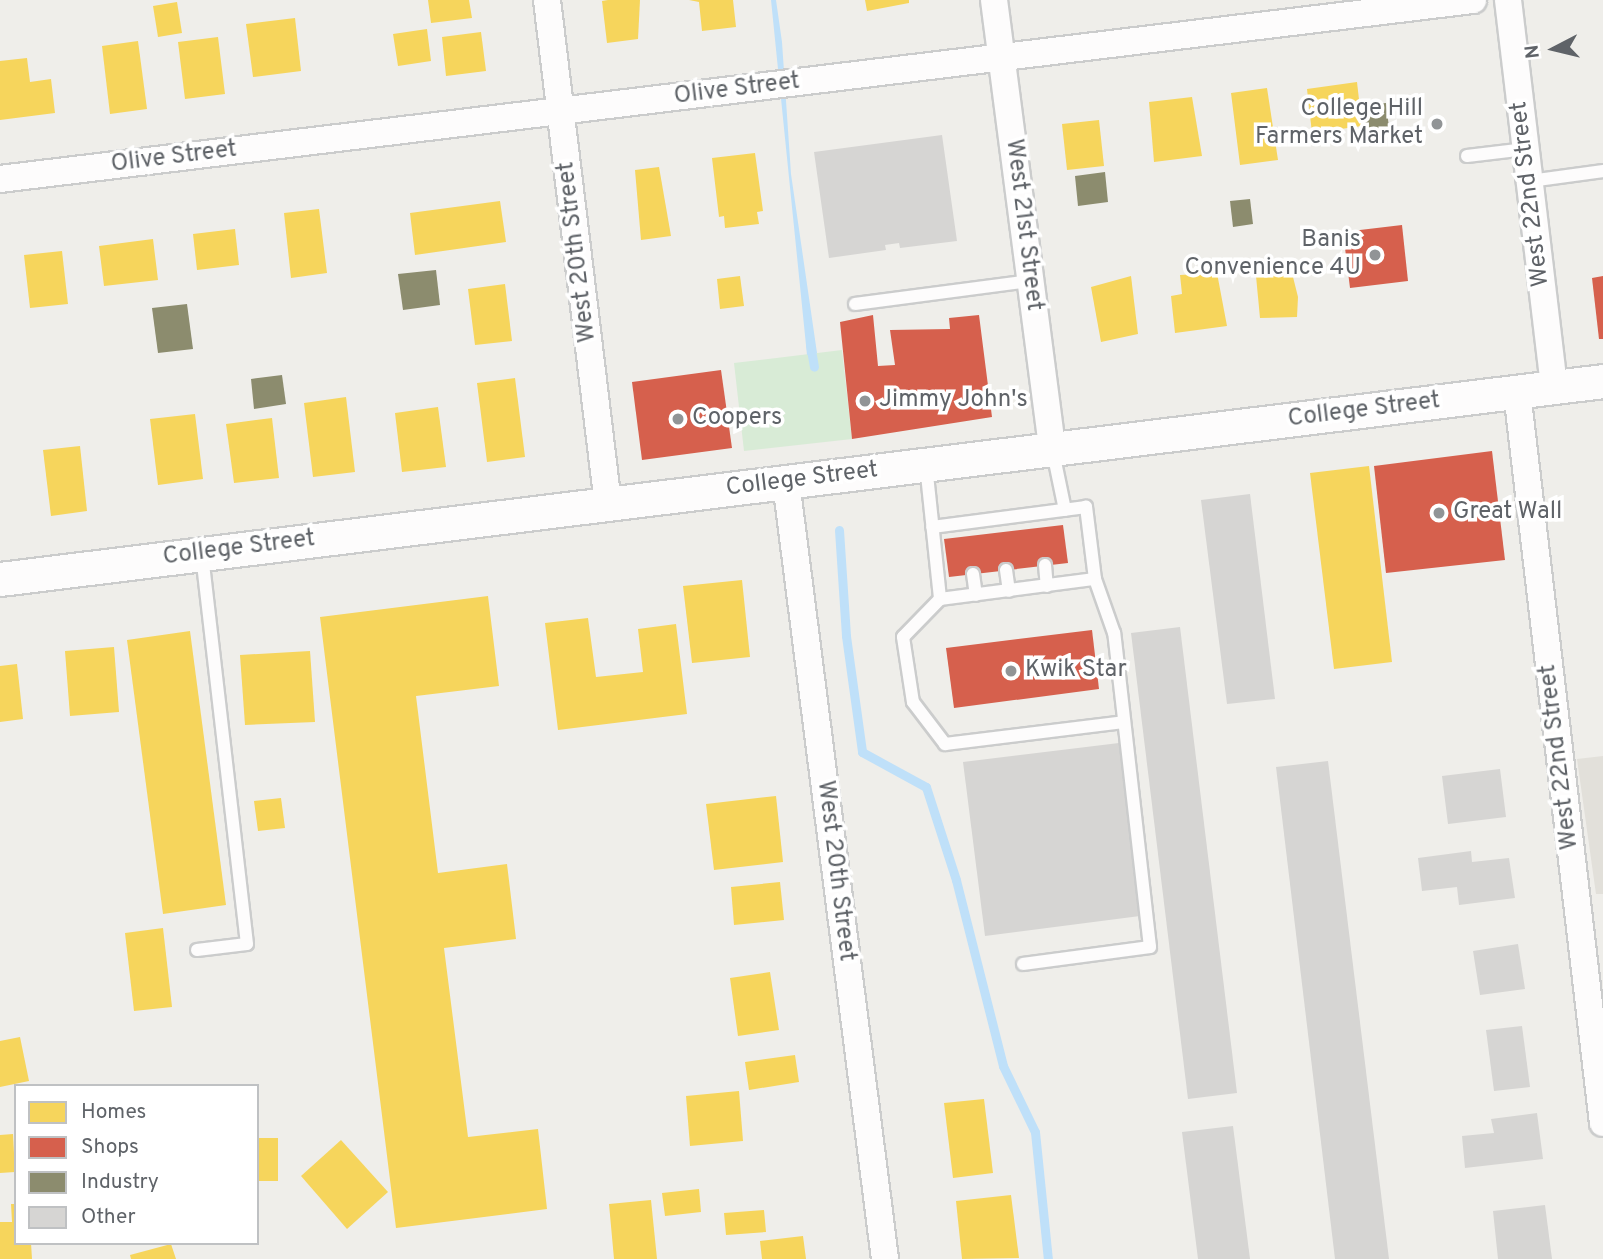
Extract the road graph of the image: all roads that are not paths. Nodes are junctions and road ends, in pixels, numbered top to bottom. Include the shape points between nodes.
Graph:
1 (547, 0) edge
2 (994, 0) edge
3 (1473, 0) edge
4 (1508, 0) edge
5 (1001, 58) junction
6 (561, 111) junction
7 (1525, 149) junction
8 (1467, 156) dead end
9 (1603, 171) edge
10 (0, 179) edge
11 (1530, 181) junction
12 (1030, 281) junction
13 (855, 304) dead end
14 (1603, 381) edge
15 (1554, 387) junction
16 (1517, 392) junction
17 (1052, 449) junction
18 (926, 465) junction
19 (786, 482) junction
20 (608, 504) junction
21 (1065, 510) junction
22 (1038, 513) junction
23 (1000, 518) junction
24 (967, 523) junction
25 (932, 527) junction
26 (1040, 528) dead end
27 (1002, 533) dead end
28 (969, 537) dead end
29 (201, 554) junction
30 (1045, 565) dead end
31 (1006, 570) dead end
32 (973, 574) dead end
33 (0, 579) edge
34 (1095, 579) junction
35 (1047, 586) junction
36 (1009, 591) junction
37 (976, 595) junction
38 (940, 599) junction
39 (1124, 722) junction
40 (197, 950) dead end
41 (1023, 964) dead end
42 (1603, 1123) edge
43 (885, 1259) edge

1 - 6 street, West 20th Street
2 - 5 street, West 21st Street
3 - 5 street, Olive Street
4 - 7 street, West 22nd Street
5 - 6 street, Olive Street
5 - 12 street, West 21st Street
6 - 10 street, Olive Street
6 - 20 street, West 20th Street
7 - 8 lane
7 - 11 street, West 22nd Street
9 - 11 lane
11 - 15 street, West 22nd Street
12 - 13 lane
12 - 17 street, West 21st Street
14 - 15 street, College Street
15 - 16 street, College Street
16 - 17 street, College Street
16 - 42 street, West 22nd Street
17 - 18 street, College Street
17 - 21 lane
18 - 19 street, College Street
18 - 25 lane
19 - 20 street, College Street
19 - 43 street, West 20th Street
20 - 29 street, College Street
21 - 22 lane
21 - 34 lane via 1086,507
22 - 23 lane
22 - 26 lane
23 - 24 lane
23 - 27 lane
24 - 25 lane
24 - 28 lane
25 - 38 lane
29 - 33 street, College Street
29 - 40 lane via 247,944
30 - 35 lane
31 - 36 lane
32 - 37 lane
34 - 35 lane
34 - 39 lane via 1114,633
35 - 36 lane
36 - 37 lane
37 - 38 lane
38 - 39 lane via 903,637 913,702 946,744
39 - 41 lane via 1150,947

